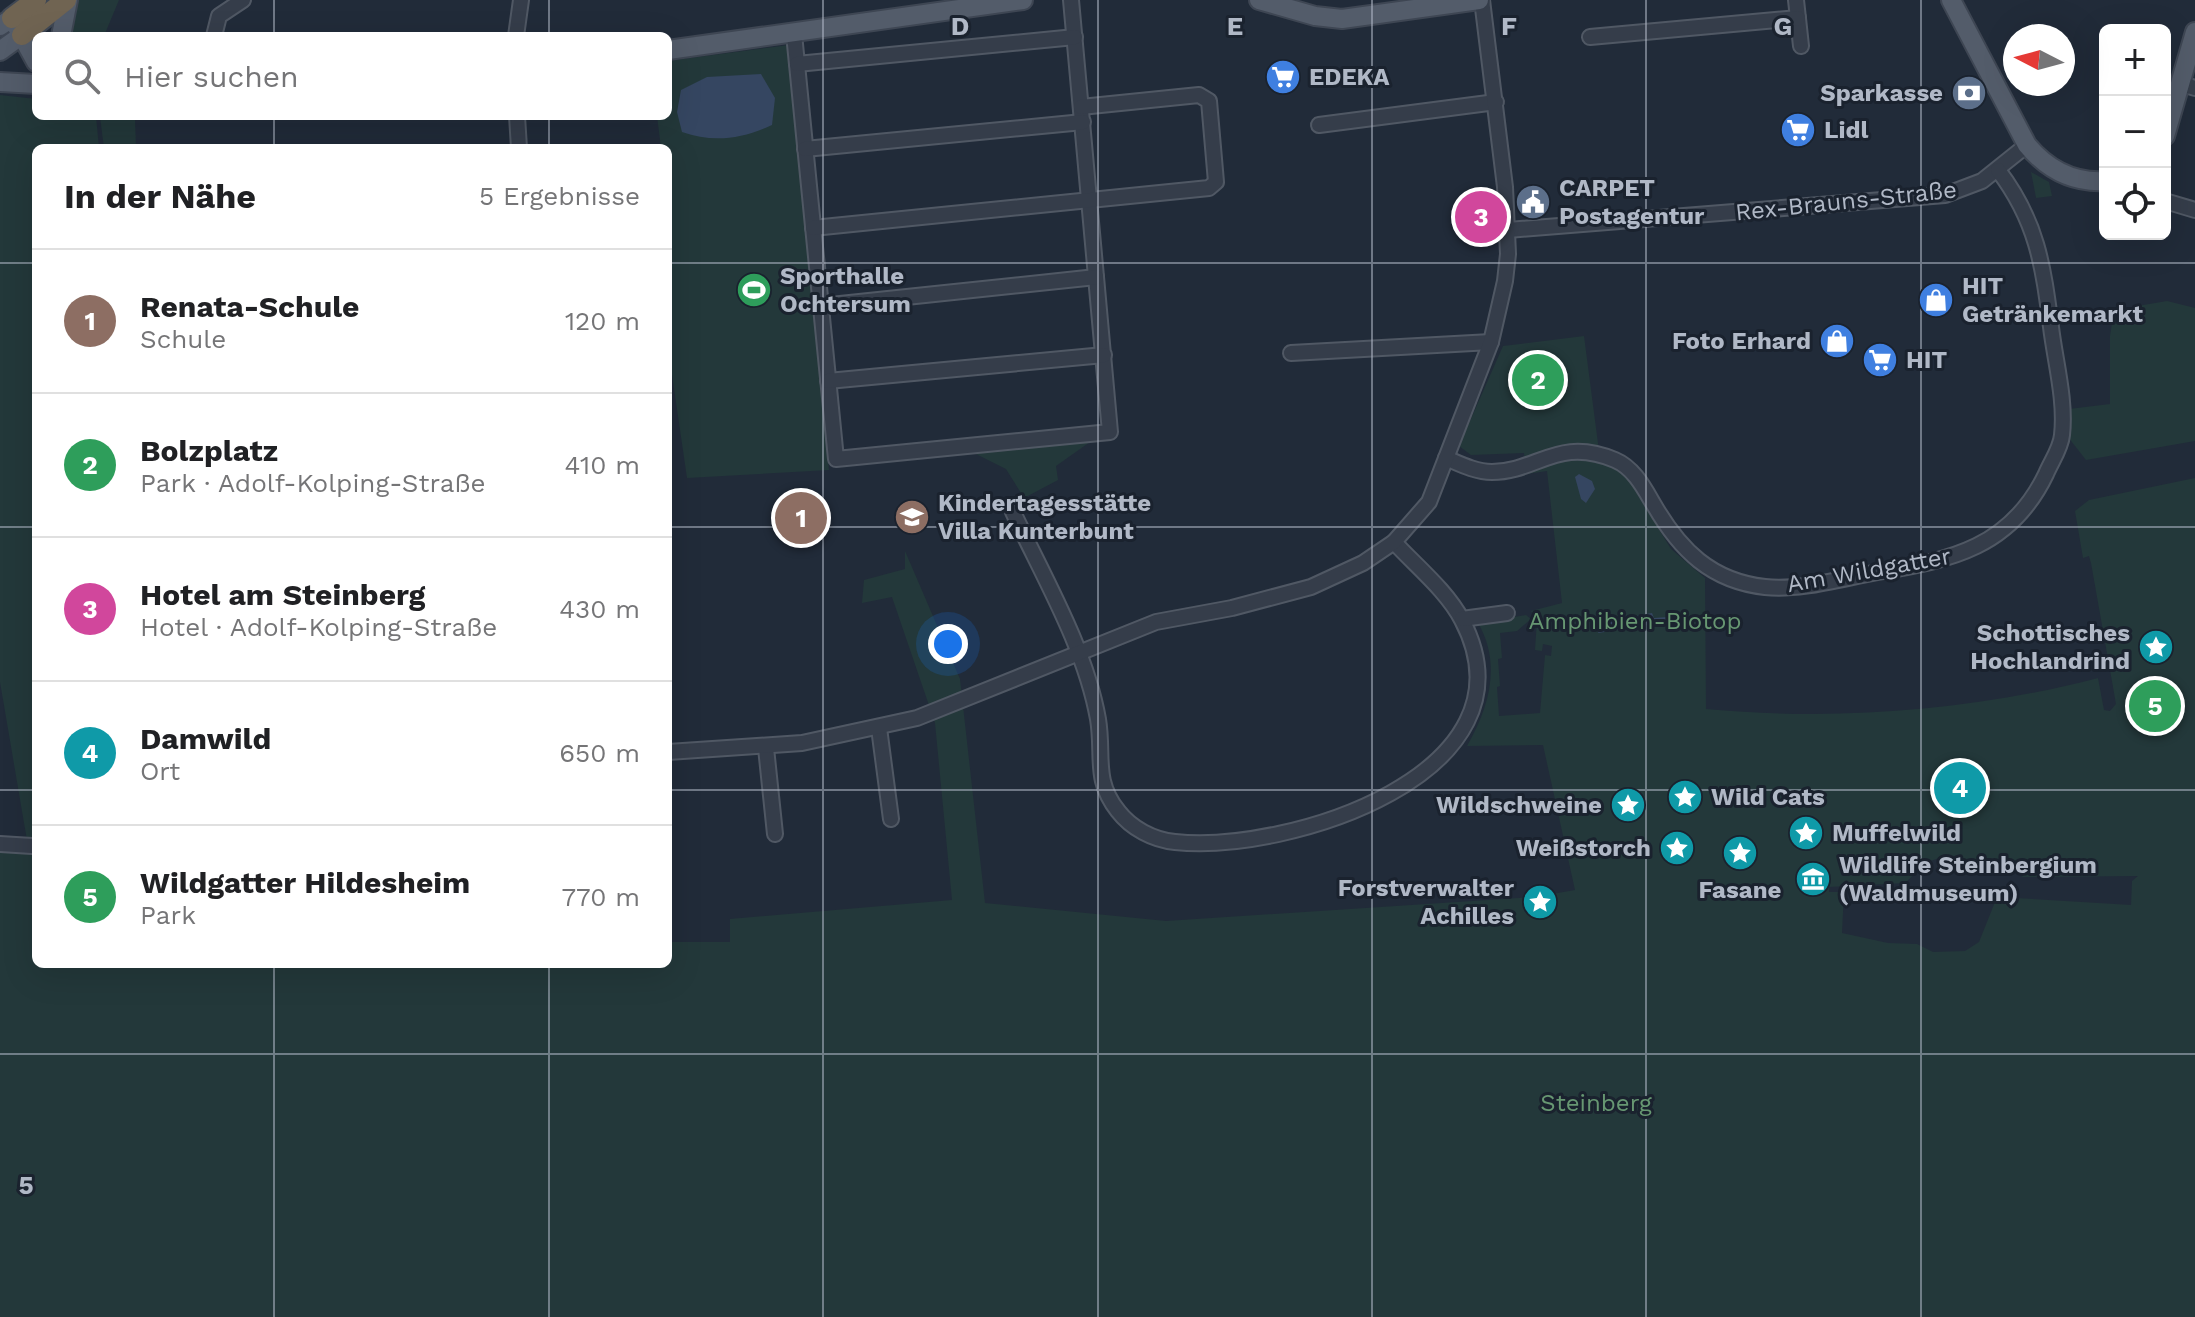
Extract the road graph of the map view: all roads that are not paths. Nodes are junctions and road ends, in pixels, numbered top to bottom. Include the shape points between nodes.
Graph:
1 (36, 0) edge
2 (67, 0) edge
3 (243, 0) edge
4 (521, 0) edge
5 (1023, 0) edge
6 (1071, 0) edge
7 (1259, 0) edge
8 (1481, 0) edge
9 (1796, 0) edge
10 (1951, 0) edge
11 (1798, 18) junction
12 (17, 30) edge
13 (61, 32) edge
14 (215, 32) edge
15 (520, 32) edge
16 (2195, 32) edge
17 (794, 34) junction
18 (1075, 37) junction
19 (1590, 37) dead end
20 (1801, 46) dead end
21 (672, 49) edge
22 (0, 51) edge
23 (32, 57) edge
24 (797, 64) junction
25 (0, 82) edge
26 (32, 84) edge
27 (2188, 86) edge
28 (1496, 102) junction
29 (1082, 114) junction
30 (517, 120) edge
31 (2171, 123) edge
32 (1319, 125) dead end
33 (519, 144) edge
34 (2027, 145) junction
35 (805, 149) junction
36 (1998, 170) junction
37 (2099, 180) edge
38 (1089, 199) junction
39 (2171, 203) edge
40 (2195, 210) edge
41 (813, 228) junction
42 (1508, 230) junction
43 (1096, 277) junction
44 (821, 306) junction
45 (1491, 342) junction
46 (1291, 353) dead end
47 (1104, 355) junction
48 (828, 381) junction
49 (1446, 458) junction
50 (1013, 512) dead end
51 (1394, 542) junction
52 (1507, 613) dead end
53 (1462, 619) junction
54 (1077, 652) junction
55 (879, 728) junction
56 (766, 748) junction
57 (672, 752) edge
58 (891, 819) dead end
59 (775, 834) dead end
60 (0, 844) edge
61 (32, 846) dead end

1 - 12 highway
2 - 12 highway
2 - 13 main road
3 - 14 street via 219,16
4 - 15 street
5 - 17 main road
6 - 18 street
7 - 8 main road via 1342,19
8 - 28 street
9 - 11 street
10 - 34 main road
11 - 19 street
11 - 20 street
12 - 22 main road
12 - 23 main road
16 - 27 main road
17 - 21 main road
17 - 24 street
18 - 24 street
18 - 29 street
24 - 35 street
25 - 26 main road
27 - 31 main road
28 - 32 street
28 - 42 street
29 - 35 street
29 - 38 street
29 - 38 street via 1199,95 1209,101 1216,182 1209,188
30 - 33 street
34 - 36 street, Rex-Brauns-Straße
34 - 37 main road via 2065,175
35 - 41 street
36 - 42 street, Rex-Brauns-Straße via 1965,190 1939,196
36 - 49 street, Am Wildgatter via 2032,224 2048,304 2062,438 2036,494 2008,527 1977,549 1922,565 1766,587 1721,576 1697,562 1673,536 1640,480 1618,461 1560,453 1493,472
38 - 41 street
38 - 43 street
39 - 40 street
41 - 44 street
42 - 45 street via 1505,281
43 - 44 street
43 - 47 street
44 - 48 street
45 - 46 street
45 - 49 street
47 - 48 street
47 - 48 street via 1110,432 836,459
49 - 51 street via 1429,502
50 - 54 street
51 - 53 street
51 - 54 street via 1311,587 1156,622
52 - 53 street
53 - 54 street via 1477,670 1474,706 1457,739 1425,771 1391,793 1326,822 1273,836 1174,842 1143,833 1119,813 1102,787 1099,723
54 - 55 street via 955,705
55 - 56 street
55 - 58 street
56 - 57 street
56 - 59 street
60 - 61 street

